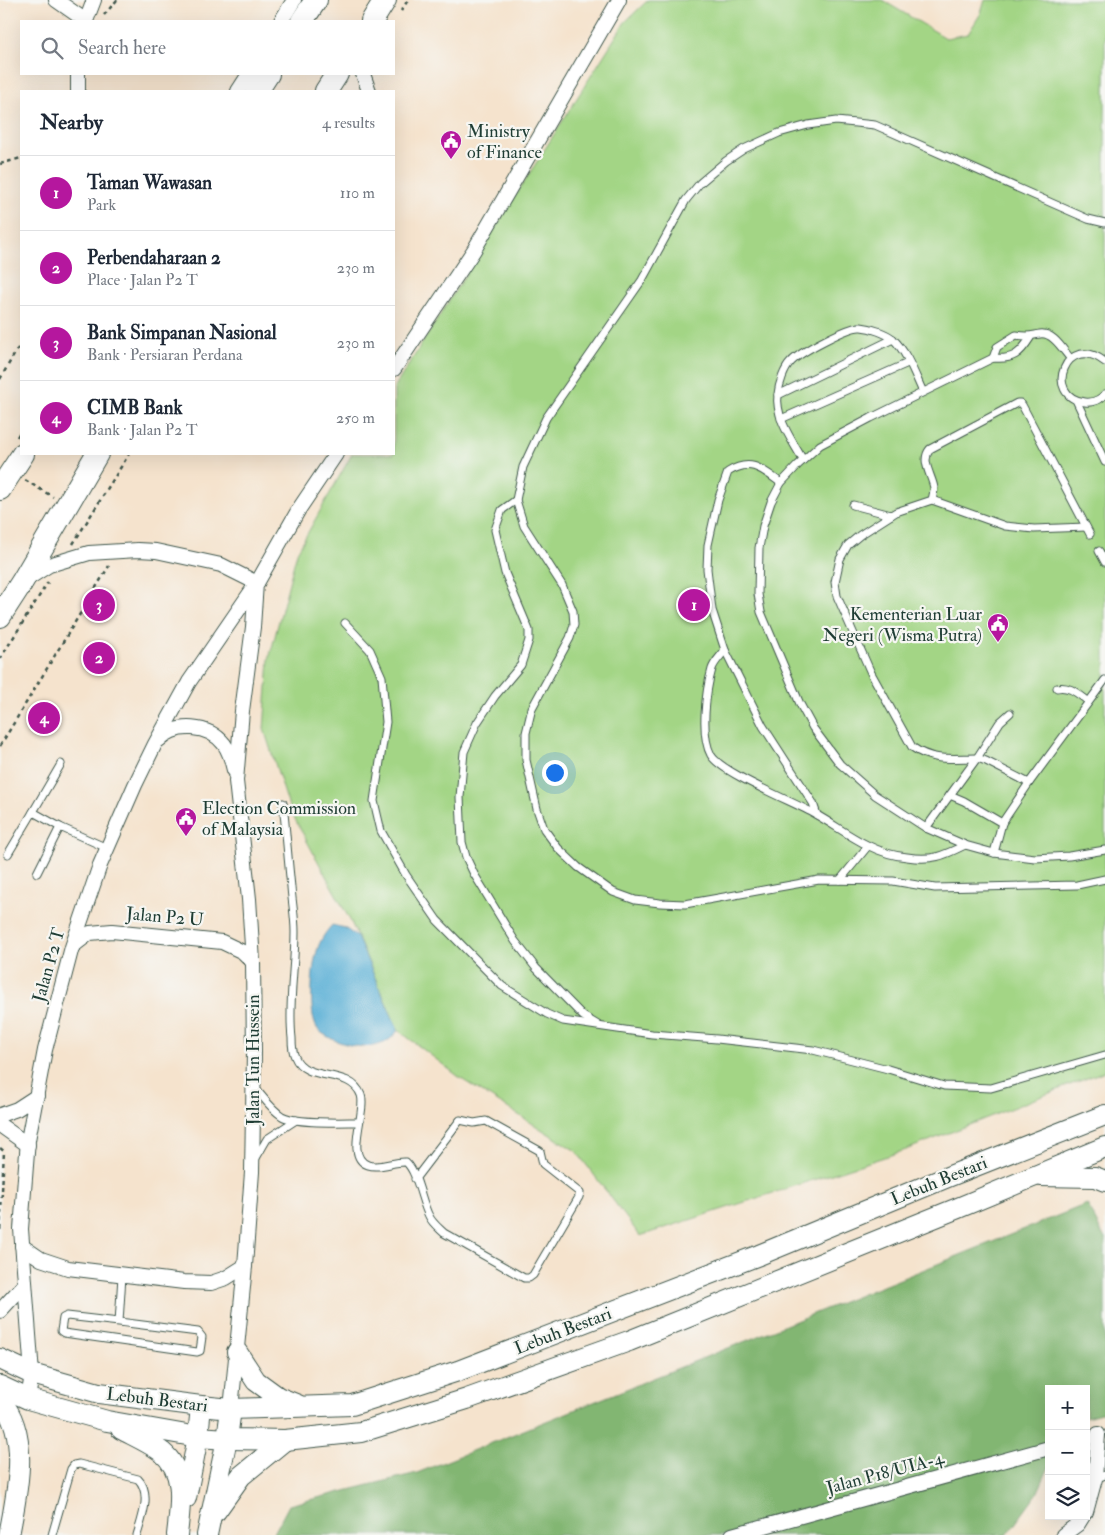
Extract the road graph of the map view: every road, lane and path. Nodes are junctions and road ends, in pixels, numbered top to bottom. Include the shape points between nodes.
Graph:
1 (56, 0) edge
2 (94, 0) edge
3 (117, 0) edge
4 (294, 0) edge
5 (316, 0) edge
6 (385, 0) edge
7 (619, 0) edge
8 (85, 20) edge
9 (86, 20) edge
10 (101, 20) edge
11 (282, 20) edge
12 (303, 20) edge
13 (373, 20) edge
14 (78, 75) edge
15 (248, 75) edge
16 (267, 75) edge
17 (336, 75) edge
18 (363, 75) edge
19 (78, 90) edge
20 (239, 90) edge
21 (258, 90) edge
22 (327, 90) edge
23 (369, 90) edge
24 (20, 158) edge
25 (0, 164) edge
26 (1105, 223) edge
27 (1030, 338) junction
28 (893, 339) junction
29 (20, 346) edge
30 (993, 358) junction
31 (1070, 358) junction
32 (908, 362) junction
33 (1105, 362) edge
34 (395, 368) edge
35 (0, 379) edge
36 (923, 392) junction
37 (778, 395) junction
38 (1104, 399) edge
39 (1077, 402) junction
40 (781, 419) junction
41 (96, 455) edge
42 (335, 455) edge
43 (803, 460) junction
44 (1105, 462) edge
45 (11, 472) edge
46 (781, 483) junction
47 (516, 500) junction
48 (932, 500) junction
49 (853, 505) dead end
50 (67, 506) junction
51 (891, 515) junction
52 (118, 550) junction
53 (1099, 551) dead end
54 (1105, 562) edge
55 (22, 582) junction
56 (256, 583) junction
57 (0, 616) edge
58 (345, 623) dead end
59 (725, 650) junction
60 (1105, 680) edge
61 (1057, 688) dead end
62 (1088, 701) junction
63 (1010, 713) dead end
64 (155, 744) junction
65 (0, 746) edge
66 (977, 758) junction
67 (61, 764) dead end
68 (236, 781) junction
69 (1029, 783) junction
70 (950, 795) junction
71 (283, 804) dead end
72 (33, 812) junction
73 (817, 815) junction
74 (1002, 823) junction
75 (60, 827) junction
76 (926, 828) junction
77 (965, 845) junction
78 (868, 846) junction
79 (107, 848) junction
80 (1105, 850) edge
81 (994, 853) junction
82 (8, 854) dead end
83 (38, 873) dead end
84 (1105, 879) edge
85 (840, 880) junction
86 (72, 947) junction
87 (254, 962) junction
88 (601, 1027) junction
89 (1105, 1056) edge
90 (253, 1086) junction
91 (37, 1096) junction
92 (0, 1114) edge
93 (1105, 1115) edge
94 (296, 1120) junction
95 (359, 1122) junction
96 (0, 1125) edge
97 (28, 1144) junction
98 (1105, 1146) edge
99 (0, 1148) edge
100 (1034, 1176) junction
101 (415, 1179) junction
102 (1105, 1181) edge
103 (251, 1182) junction
104 (0, 1232) edge
105 (22, 1246) junction
106 (246, 1266) junction
107 (122, 1276) junction
108 (24, 1286) junction
109 (0, 1311) edge
110 (118, 1322) junction
111 (237, 1352) junction
112 (0, 1359) edge
113 (32, 1374) junction
114 (0, 1386) edge
115 (28, 1399) junction
116 (0, 1400) edge
117 (201, 1406) junction
118 (302, 1407) junction
119 (231, 1409) junction
120 (108, 1421) junction
121 (1096, 1434) edge
122 (198, 1437) junction
123 (228, 1440) junction
124 (285, 1440) junction
125 (1045, 1449) edge
126 (1100, 1477) edge
127 (1090, 1502) edge
128 (1080, 1520) edge
129 (209, 1527) edge
130 (9, 1535) edge
131 (52, 1535) edge
132 (137, 1535) edge
133 (177, 1535) edge
134 (732, 1535) edge
135 (1063, 1535) edge

1 - 8 street
2 - 9 street
3 - 10 path
4 - 11 street
5 - 12 main road
6 - 13 main road
7 - 34 street via 474,250
14 - 19 street
15 - 20 street
16 - 21 main road
17 - 22 main road
18 - 23 street
24 - 25 path
26 - 47 lane via 1088,219 875,125 808,124 744,149 700,183 686,200 642,280 546,418 523,467
27 - 30 lane via 1023,349 1007,359
27 - 30 lane via 1016,335 997,347
27 - 31 lane via 1042,334 1050,336
28 - 32 lane
28 - 37 lane
28 - 37 lane via 860,327 814,345 790,363
29 - 35 path
30 - 36 lane
31 - 33 lane via 1083,353 1096,355
31 - 39 lane via 1062,369 1061,382 1067,394
32 - 36 lane
32 - 40 lane
36 - 43 lane via 820,445
37 - 40 lane
38 - 39 lane
39 - 44 lane
40 - 43 lane
41 - 50 main road
42 - 56 street, Jalan P2 T
43 - 46 lane
45 - 50 path
46 - 59 lane via 761,468 752,466 734,468 724,479 708,545 707,570 712,610
46 - 76 lane via 770,502 759,548 758,594 765,624 800,704 840,764 875,795
47 - 85 lane via 524,526 562,585 573,611 574,625 570,638 532,708 526,733 526,760 537,809 544,828 558,848 613,892 635,900 660,903 685,904 819,880
47 - 88 lane via 502,510 495,530 504,573 529,630 529,640 520,665 494,696 464,752 460,796 462,842 474,874 515,941 536,968 583,1016
48 - 48 lane via 934,490 926,453 1020,403 1088,530 1012,527
48 - 51 lane
49 - 51 lane
50 - 55 main road
51 - 66 lane via 848,545 838,568 837,596 871,673 912,747 936,758
52 - 55 street via 62,560
52 - 56 street via 156,551 221,565
52 - 65 path
53 - 54 lane
55 - 57 main road
56 - 64 street, Jalan P2 T via 189,682
56 - 68 street, Jalan Tun Hussein
58 - 88 lane via 370,650 382,677 386,722 374,801 382,831 406,875 437,920 502,986 563,1021
59 - 73 lane via 763,726 813,803
59 - 73 lane via 713,667 705,710 704,730 710,754 740,776
60 - 62 lane
61 - 62 lane via 1069,688
62 - 69 lane
63 - 66 lane via 1000,722
64 - 68 street via 164,735 188,728 214,735 230,755
64 - 79 street, Jalan P2 T
66 - 69 lane
66 - 70 lane
67 - 72 lane
68 - 87 street, Jalan Tun Hussein
69 - 74 lane
70 - 74 lane
70 - 76 lane
71 - 95 lane via 295,932 290,1026 293,1052 305,1068 355,1087 362,1102
72 - 75 lane
72 - 82 lane
73 - 78 lane
74 - 81 lane
75 - 79 lane
75 - 83 lane
76 - 77 lane
77 - 78 lane via 942,856 923,859
77 - 81 lane
78 - 85 lane
79 - 86 street, Jalan P2 T
80 - 81 lane via 1035,858
84 - 85 lane via 1076,884 935,888 893,881
86 - 87 street, Jalan P2 U via 90,933 121,932 222,942 243,952
86 - 91 street, Jalan P2 T via 45,1050
87 - 90 street, Jalan Tun Hussein
88 - 89 lane via 813,1050 944,1086 991,1088
90 - 94 lane via 282,1116
90 - 103 street, Jalan Tun Hussein
91 - 92 street via 17,1109
91 - 97 street, Jalan P2 T
93 - 118 main road, Lebuh Bestari via 759,1255 458,1371 352,1404
94 - 95 lane
94 - 103 lane via 267,1140 257,1156
95 - 101 lane via 357,1154 361,1160 377,1166 406,1162
96 - 97 street
97 - 105 street, Jalan P2 T
98 - 100 main road, Lebuh Bestari
99 - 104 path via 4,1151
100 - 102 main road via 1095,1177
100 - 124 main road, Lebuh Bestari via 629,1341 476,1396 361,1432
101 - 101 lane via 429,1217 444,1234 524,1278 533,1275 580,1193 544,1164 540,1151 486,1121 460,1120
103 - 106 street, Jalan Tun Hussein
105 - 107 street via 41,1259 68,1268
105 - 108 street, Jalan P2 T
106 - 107 street via 211,1283
106 - 111 street, Jalan Tun Hussein
107 - 110 lane
108 - 109 street
108 - 113 street, Jalan P2 T
110 - 110 lane via 198,1332 202,1337 200,1348 198,1352 61,1331 63,1318 67,1316
111 - 118 main road via 256,1381 278,1397
111 - 119 street, Jalan Tun Hussein
112 - 113 main road, Lebuh Bestari
113 - 115 street, Jalan P2 T
113 - 117 main road, Lebuh Bestari via 99,1393
114 - 115 main road, Lebuh Bestari
115 - 120 main road, Lebuh Bestari
116 - 130 main road via 6,1406 16,1432 20,1468
117 - 119 main road, Lebuh Bestari
117 - 122 main road
118 - 119 main road, Lebuh Bestari
119 - 123 main road, Jalan Tun Hussein
120 - 122 main road, Lebuh Bestari
120 - 133 main road via 161,1451 170,1460 176,1470 181,1499
121 - 126 street
122 - 123 main road, Lebuh Bestari
122 - 133 main road
123 - 124 main road, Lebuh Bestari
123 - 129 main road, Jalan Tun Hussein
124 - 129 main road via 241,1476
125 - 134 street, Jalan P18/UIA-4
126 - 127 street
128 - 135 street
131 - 132 lane via 71,1469 80,1464 138,1479 142,1483 145,1501

